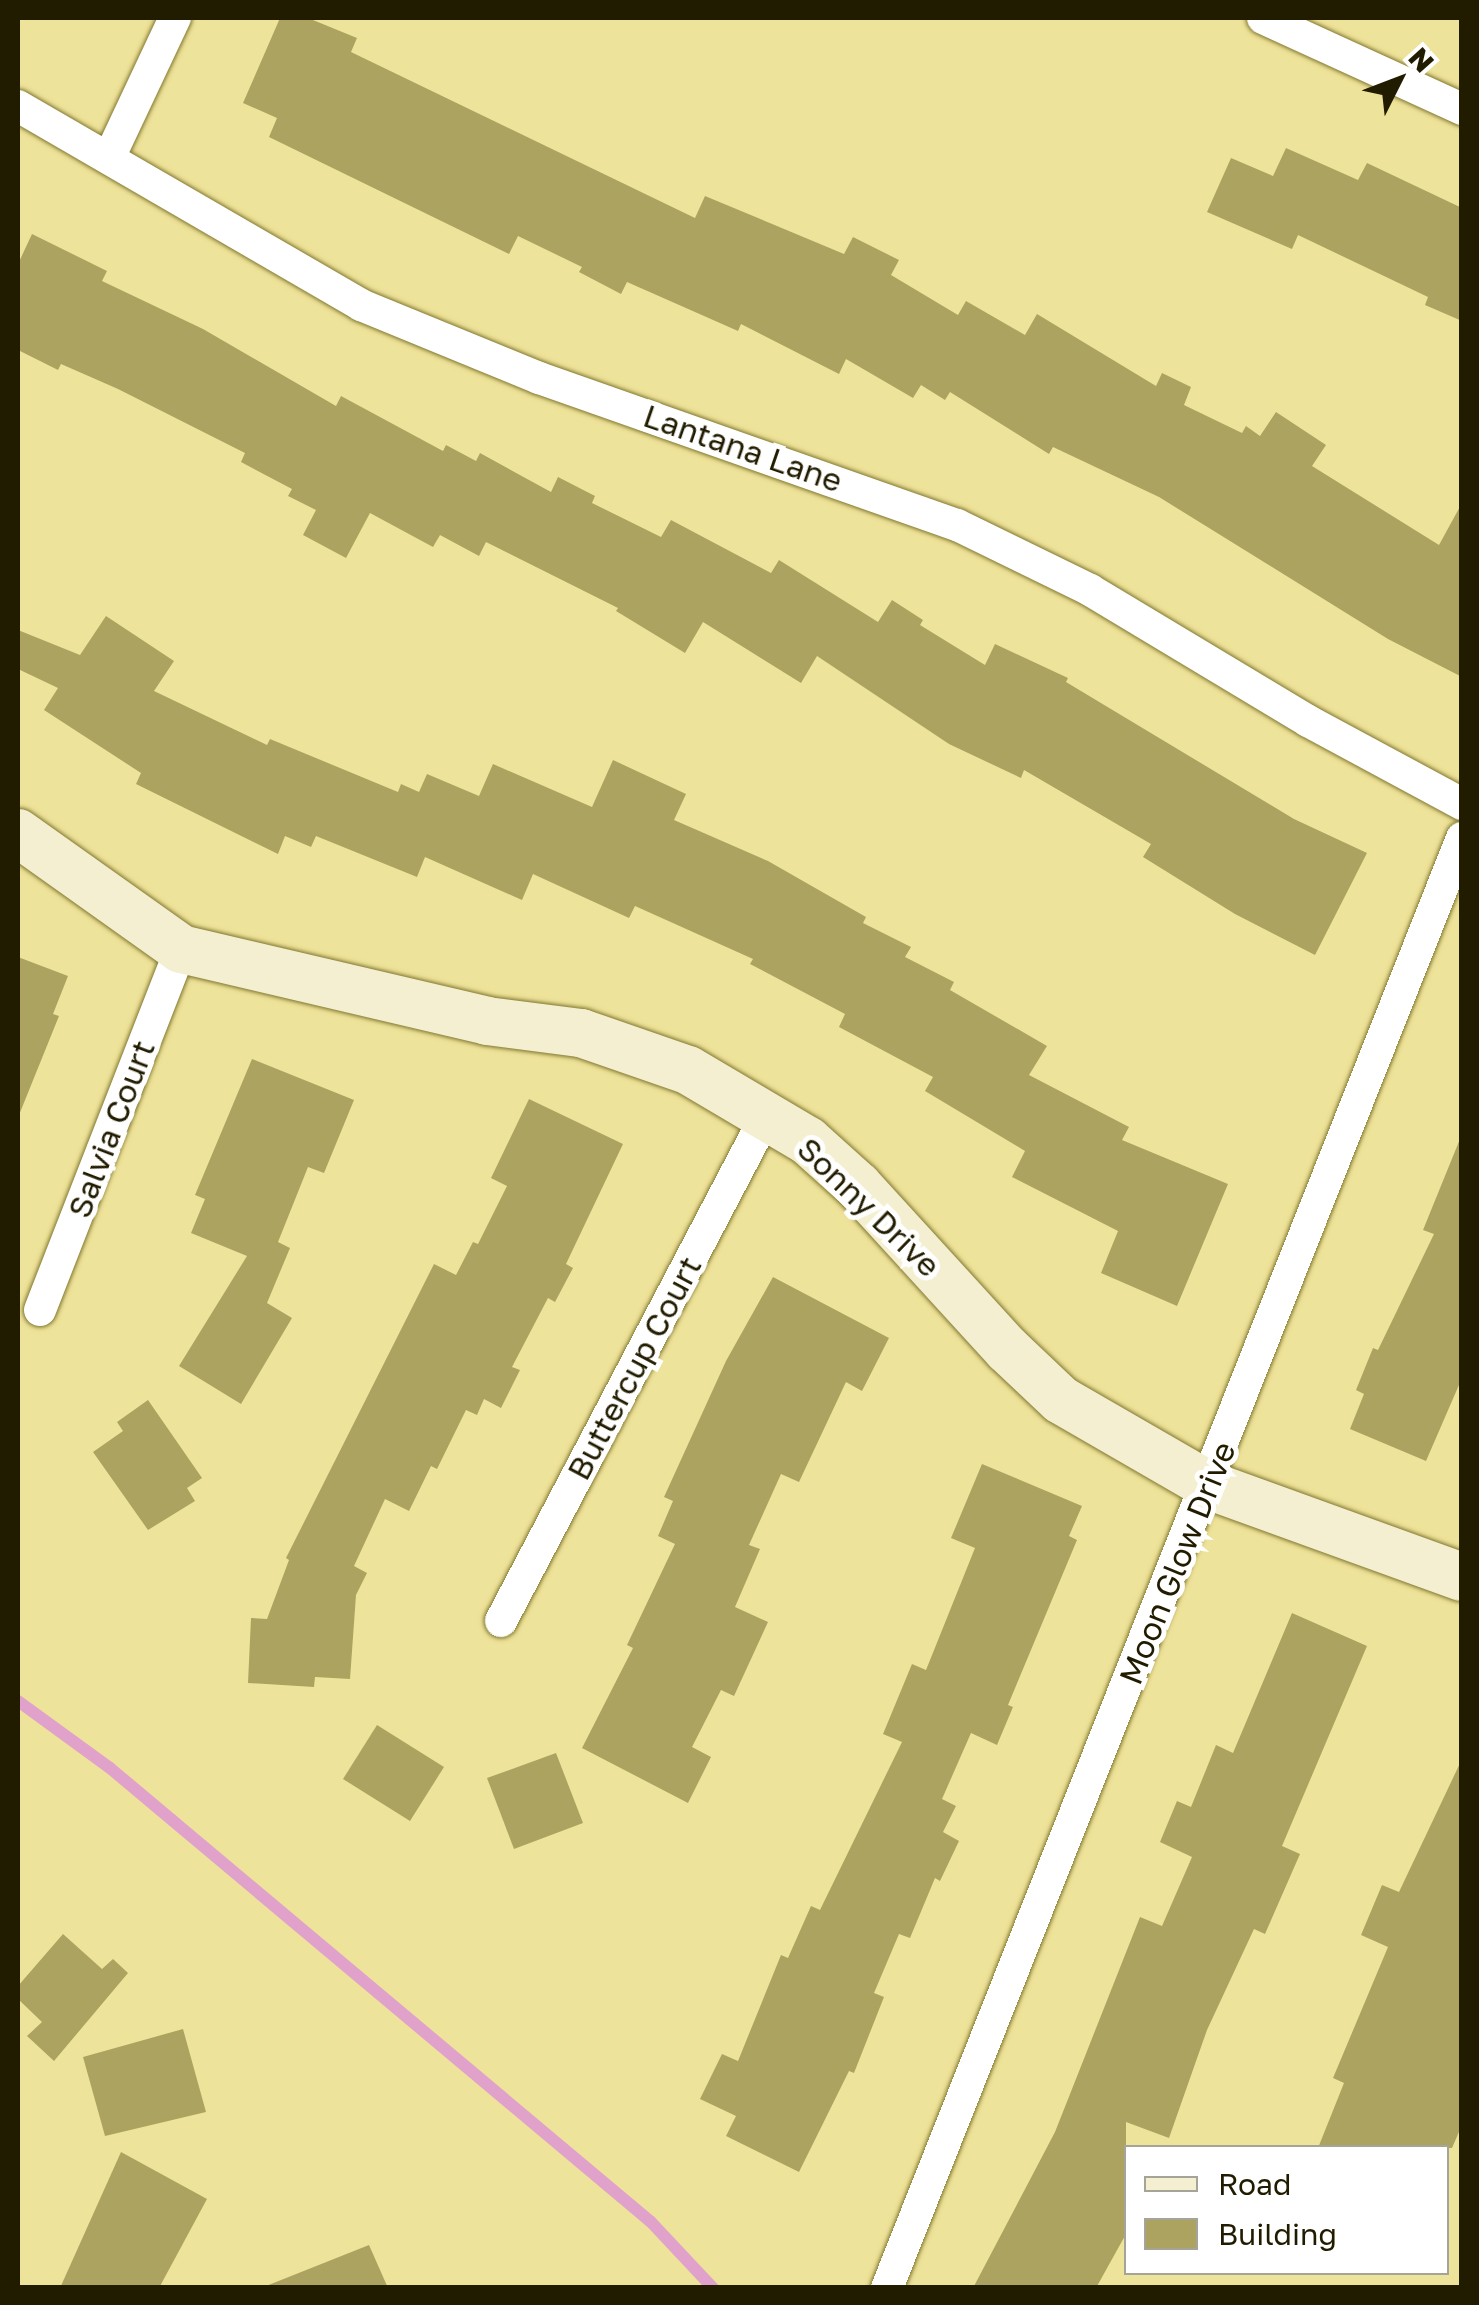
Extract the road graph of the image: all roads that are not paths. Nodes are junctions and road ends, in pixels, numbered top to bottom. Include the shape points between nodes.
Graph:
1 (175, 18) edge
2 (1263, 18) edge
3 (18, 106) edge
4 (1462, 109) edge
5 (109, 158) junction
6 (1462, 804) edge
7 (18, 833) edge
8 (1462, 838) edge
9 (181, 949) junction
10 (766, 1116) junction
11 (40, 1310) dead end
12 (1208, 1485) junction
13 (1462, 1577) edge
14 (501, 1621) dead end
15 (887, 2288) edge

1 - 5 street
2 - 4 street
3 - 5 street, Lantana Lane
5 - 6 street, Lantana Lane via 360,305 539,378 974,533 1090,590
7 - 9 street, Sonny Drive
8 - 12 street, Moon Glow Drive
9 - 10 street, Sonny Drive via 468,1016 581,1032 688,1070
9 - 11 street, Salvia Court
10 - 12 street, Sonny Drive via 808,1141 858,1186 1061,1400
10 - 14 street, Buttercup Court
12 - 13 street, Sonny Drive
12 - 15 street, Moon Glow Drive

